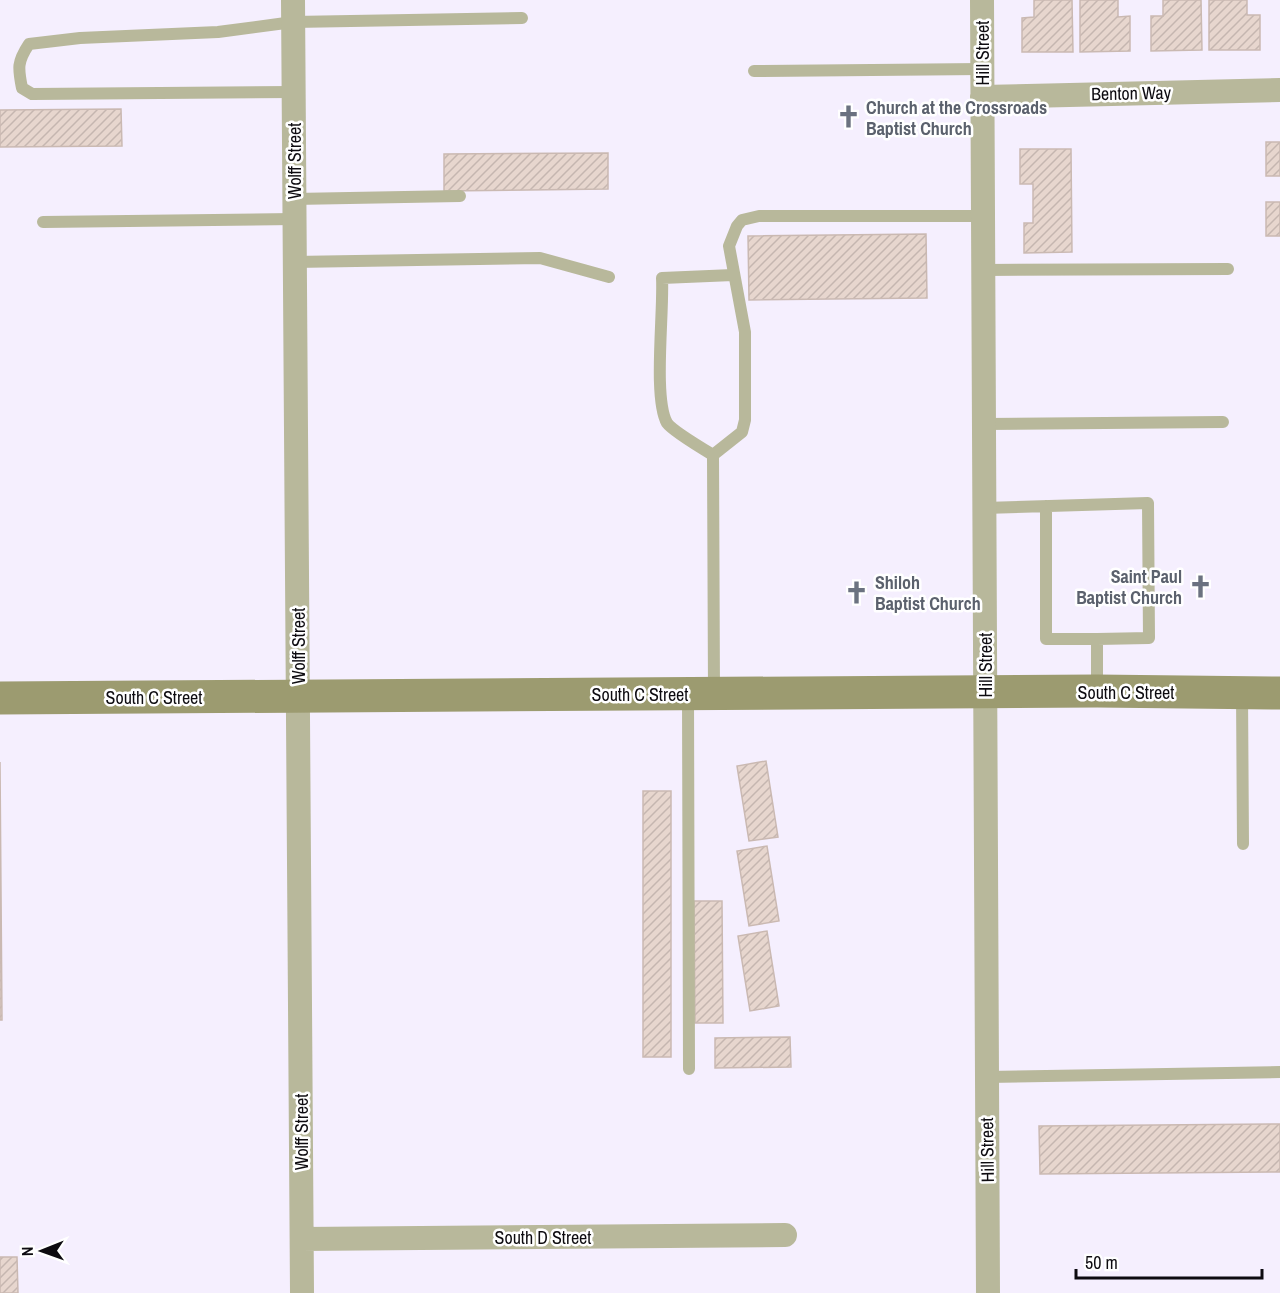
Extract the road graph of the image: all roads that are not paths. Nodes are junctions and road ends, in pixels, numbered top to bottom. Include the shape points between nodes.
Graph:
1 (982, 0) edge
2 (293, 11) edge
3 (522, 18) dead end
4 (982, 69) junction
5 (754, 70) dead end
6 (1280, 90) edge
7 (293, 92) junction
8 (982, 97) junction
9 (460, 196) dead end
10 (294, 209) junction
11 (983, 216) junction
12 (42, 222) dead end
13 (294, 262) junction
14 (1228, 269) dead end
15 (983, 270) junction
16 (733, 275) junction
17 (609, 277) dead end
18 (1223, 422) dead end
19 (984, 424) junction
20 (713, 455) junction
21 (1046, 506) junction
22 (984, 508) junction
23 (1096, 639) junction
24 (1097, 691) junction
25 (985, 692) junction
26 (1242, 693) junction
27 (1280, 693) edge
28 (701, 694) junction
29 (298, 696) junction
30 (0, 698) edge
31 (1243, 844) dead end
32 (689, 1069) dead end
33 (1280, 1072) edge
34 (987, 1077) junction
35 (785, 1235) dead end
36 (302, 1239) junction
37 (302, 1293) edge
38 (988, 1293) edge

1 - 4 street, Hill Street
2 - 3 lane
2 - 7 street, Wolff Street
2 - 7 lane via 218,32 39,42 29,44 19,59 22,88 32,94
4 - 5 lane
4 - 8 street, Hill Street
6 - 8 street, Benton Way
7 - 10 street, Wolff Street
8 - 11 street, Hill Street
9 - 10 lane
10 - 12 lane
10 - 13 street, Wolff Street
11 - 15 street, Hill Street
11 - 16 lane via 759,216 742,220 729,246
13 - 17 lane via 540,258
13 - 29 street, Wolff Street
14 - 15 lane
15 - 19 street, Hill Street
16 - 20 lane via 745,332 746,420 741,432
16 - 20 lane via 662,278 662,406 668,424
18 - 19 lane
19 - 22 street, Hill Street
20 - 28 lane
21 - 22 lane
21 - 23 lane via 1046,639
21 - 23 lane via 1148,503 1149,638
22 - 25 street, Hill Street
23 - 24 lane
24 - 25 street, South C Street
24 - 26 street, South C Street
25 - 28 street, South C Street
25 - 34 street, Hill Street
26 - 27 street, South C Street
26 - 31 lane
28 - 29 street, South C Street
28 - 32 lane
29 - 30 street, South C Street
29 - 36 street, Wolff Street
33 - 34 lane
34 - 38 street, Hill Street
35 - 36 street, South D Street
36 - 37 street, Wolff Street

